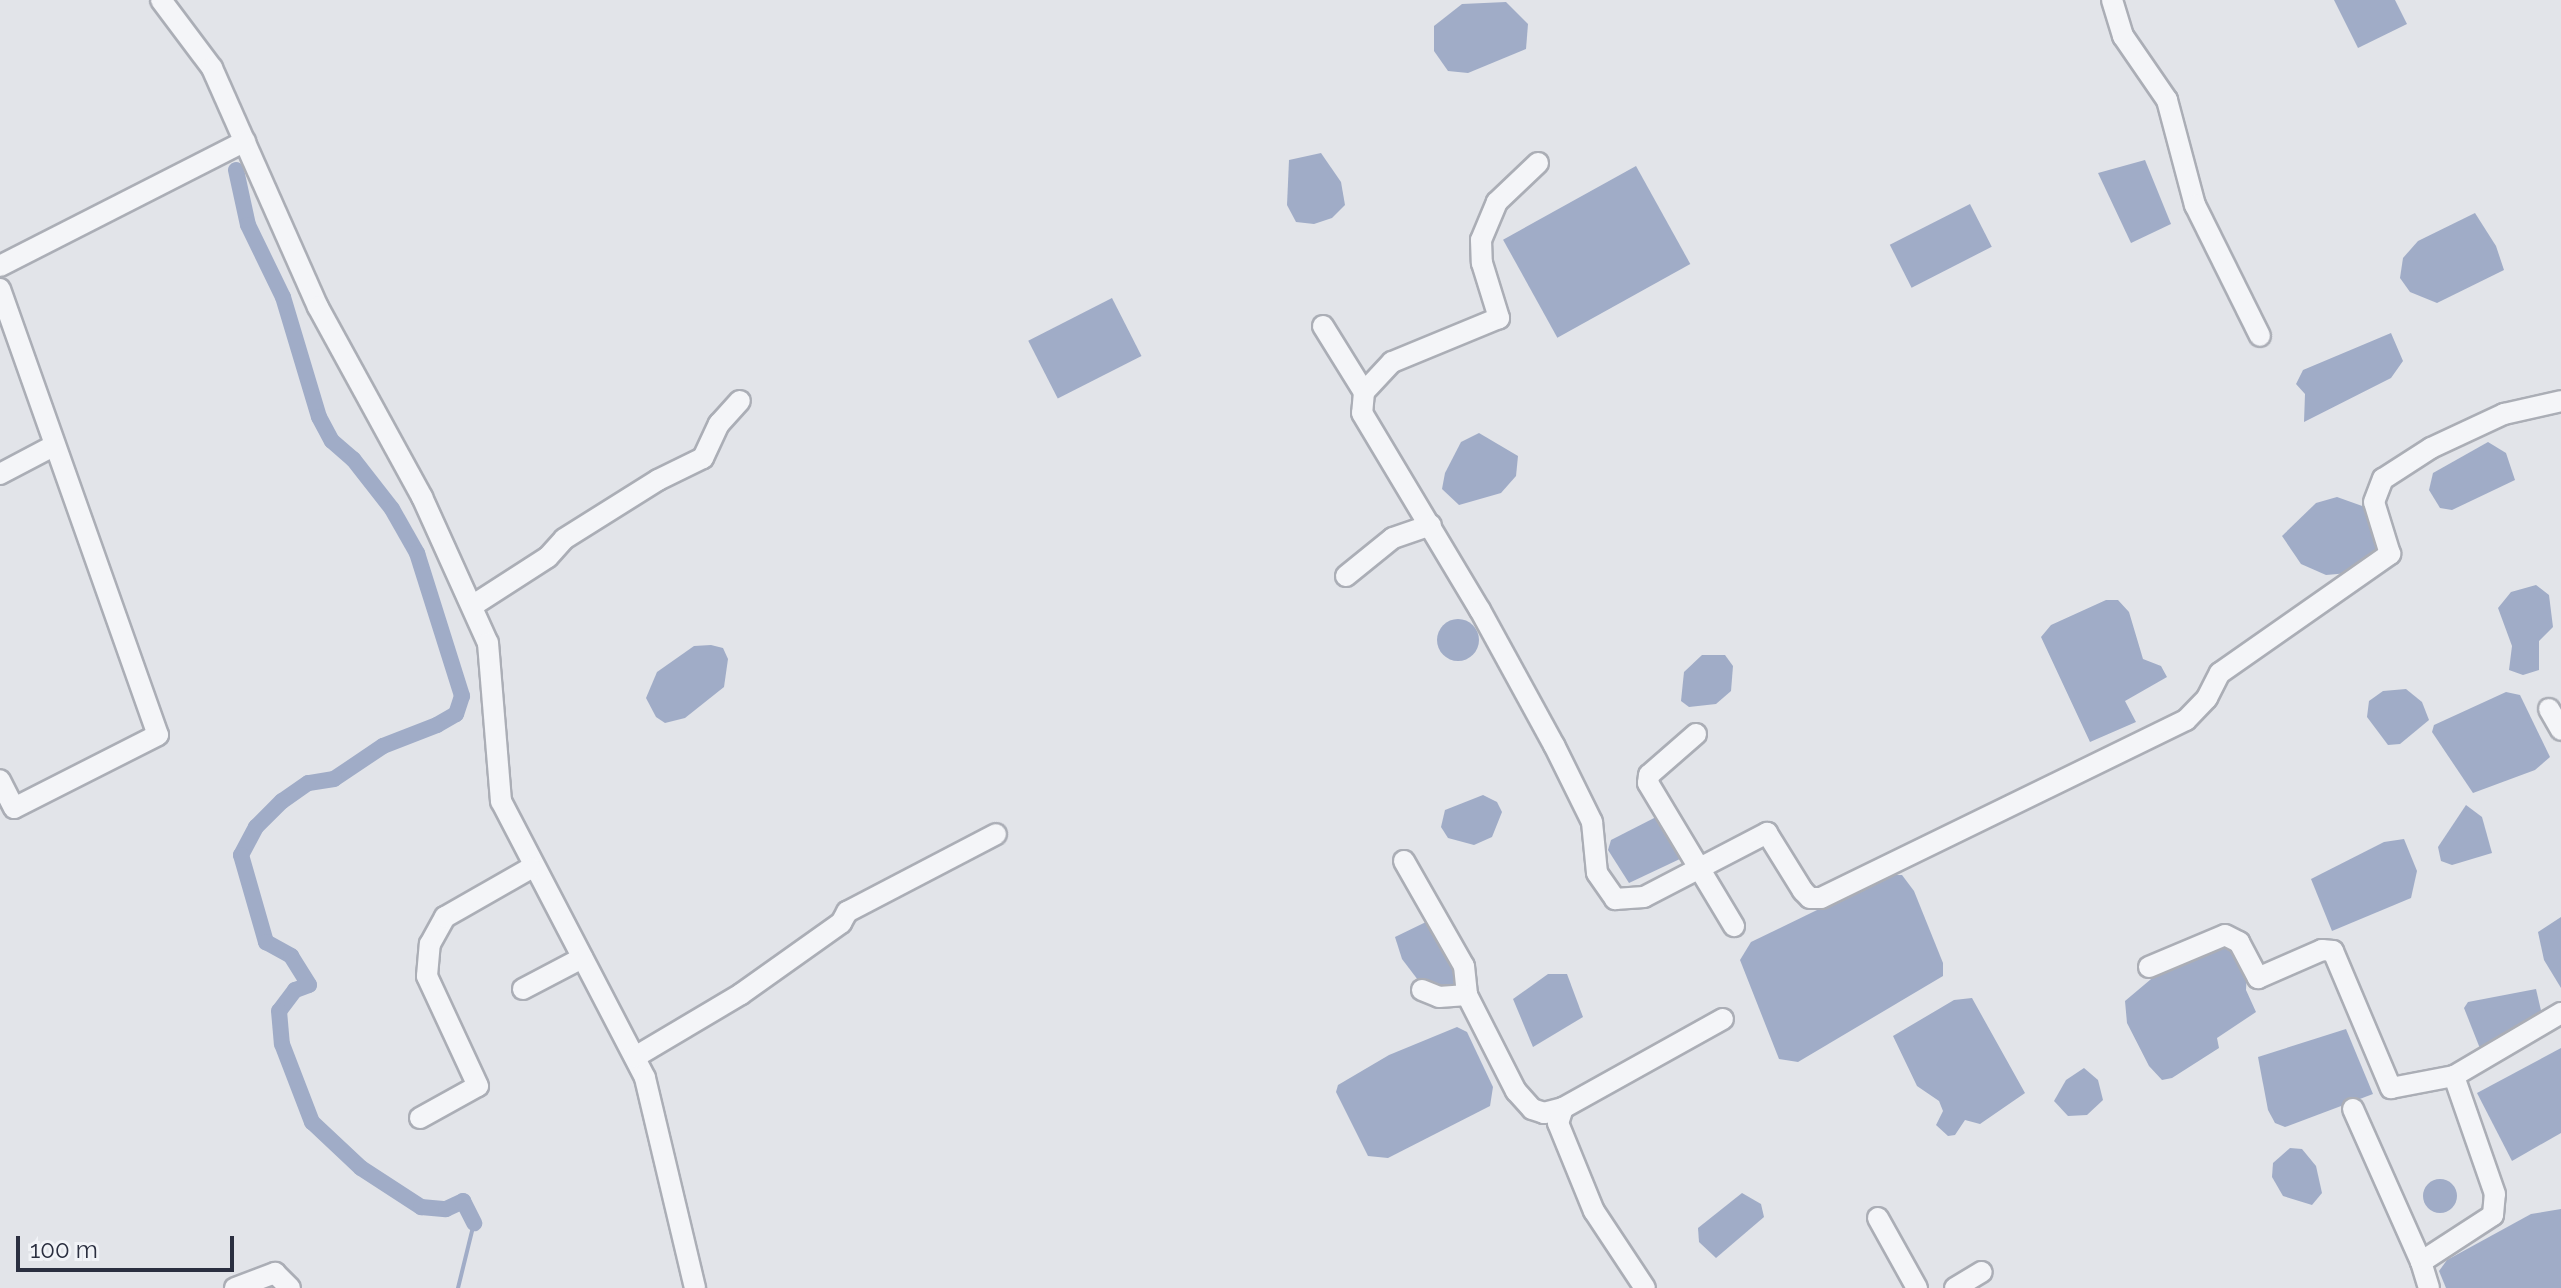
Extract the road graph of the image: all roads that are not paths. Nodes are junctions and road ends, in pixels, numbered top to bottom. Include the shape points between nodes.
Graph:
1 (161, 0) edge
2 (2112, 0) edge
3 (245, 141) junction
4 (1538, 163) dead end
5 (0, 266) edge
6 (0, 289) edge
7 (1323, 326) dead end
8 (2260, 336) dead end
9 (1364, 392) junction
10 (740, 401) dead end
11 (2561, 401) edge
12 (55, 445) junction
13 (0, 474) edge
14 (1431, 525) junction
15 (1346, 576) dead end
16 (472, 606) junction
17 (2549, 709) dead end
18 (2561, 730) edge
19 (1696, 734) dead end
20 (0, 780) edge
21 (996, 834) dead end
22 (1404, 861) dead end
23 (1701, 867) junction
24 (531, 868) junction
25 (1734, 926) dead end
26 (582, 958) junction
27 (2149, 967) dead end
28 (523, 989) dead end
29 (1422, 990) dead end
30 (1467, 995) junction
31 (2561, 1013) edge
32 (1723, 1019) dead end
33 (635, 1057) junction
34 (2454, 1076) junction
35 (1563, 1108) junction
36 (2353, 1109) dead end
37 (420, 1118) dead end
38 (1878, 1218) dead end
39 (2421, 1262) junction
40 (1982, 1272) dead end
41 (235, 1288) edge
42 (290, 1288) edge
43 (695, 1288) edge
44 (1645, 1288) edge
45 (1917, 1288) edge
46 (1955, 1288) edge
47 (2429, 1288) edge

1 - 3 street via 212,68
2 - 8 street via 2123,36 2167,100 2195,205
3 - 5 street
3 - 16 street via 318,307 422,497
4 - 9 street via 1497,202 1481,240 1482,263 1499,318 1392,362
6 - 12 street
7 - 9 street
9 - 14 street via 1362,413
10 - 16 street via 719,424 703,458 564,539 548,557
11 - 23 street via 2504,414 2431,448 2383,479 2374,502 2390,554 2220,673 2207,698 2186,720 1821,898 1803,891 1767,833
12 - 13 street
12 - 20 street via 158,735 14,808
14 - 15 street via 1393,538
14 - 23 street via 1592,822 1604,890 1627,902
16 - 24 street via 488,643 501,801
17 - 18 street
19 - 23 street via 1647,779
21 - 33 street via 847,912 841,923 741,994
22 - 30 street via 1464,966
23 - 25 street
24 - 26 street
24 - 37 street via 445,917 430,944 427,976 478,1086
26 - 28 street
26 - 33 street
27 - 34 street via 2225,935 2239,942 2258,978 2322,950 2333,951 2391,1088
29 - 30 street via 1439,997
30 - 35 street via 1522,1102 1544,1113
31 - 34 street
32 - 35 street
33 - 43 street via 645,1078
34 - 39 street via 2495,1194 2493,1215
35 - 44 street via 1558,1123 1594,1211
36 - 39 street
38 - 45 street
39 - 47 street
40 - 46 street
41 - 42 street via 275,1273

